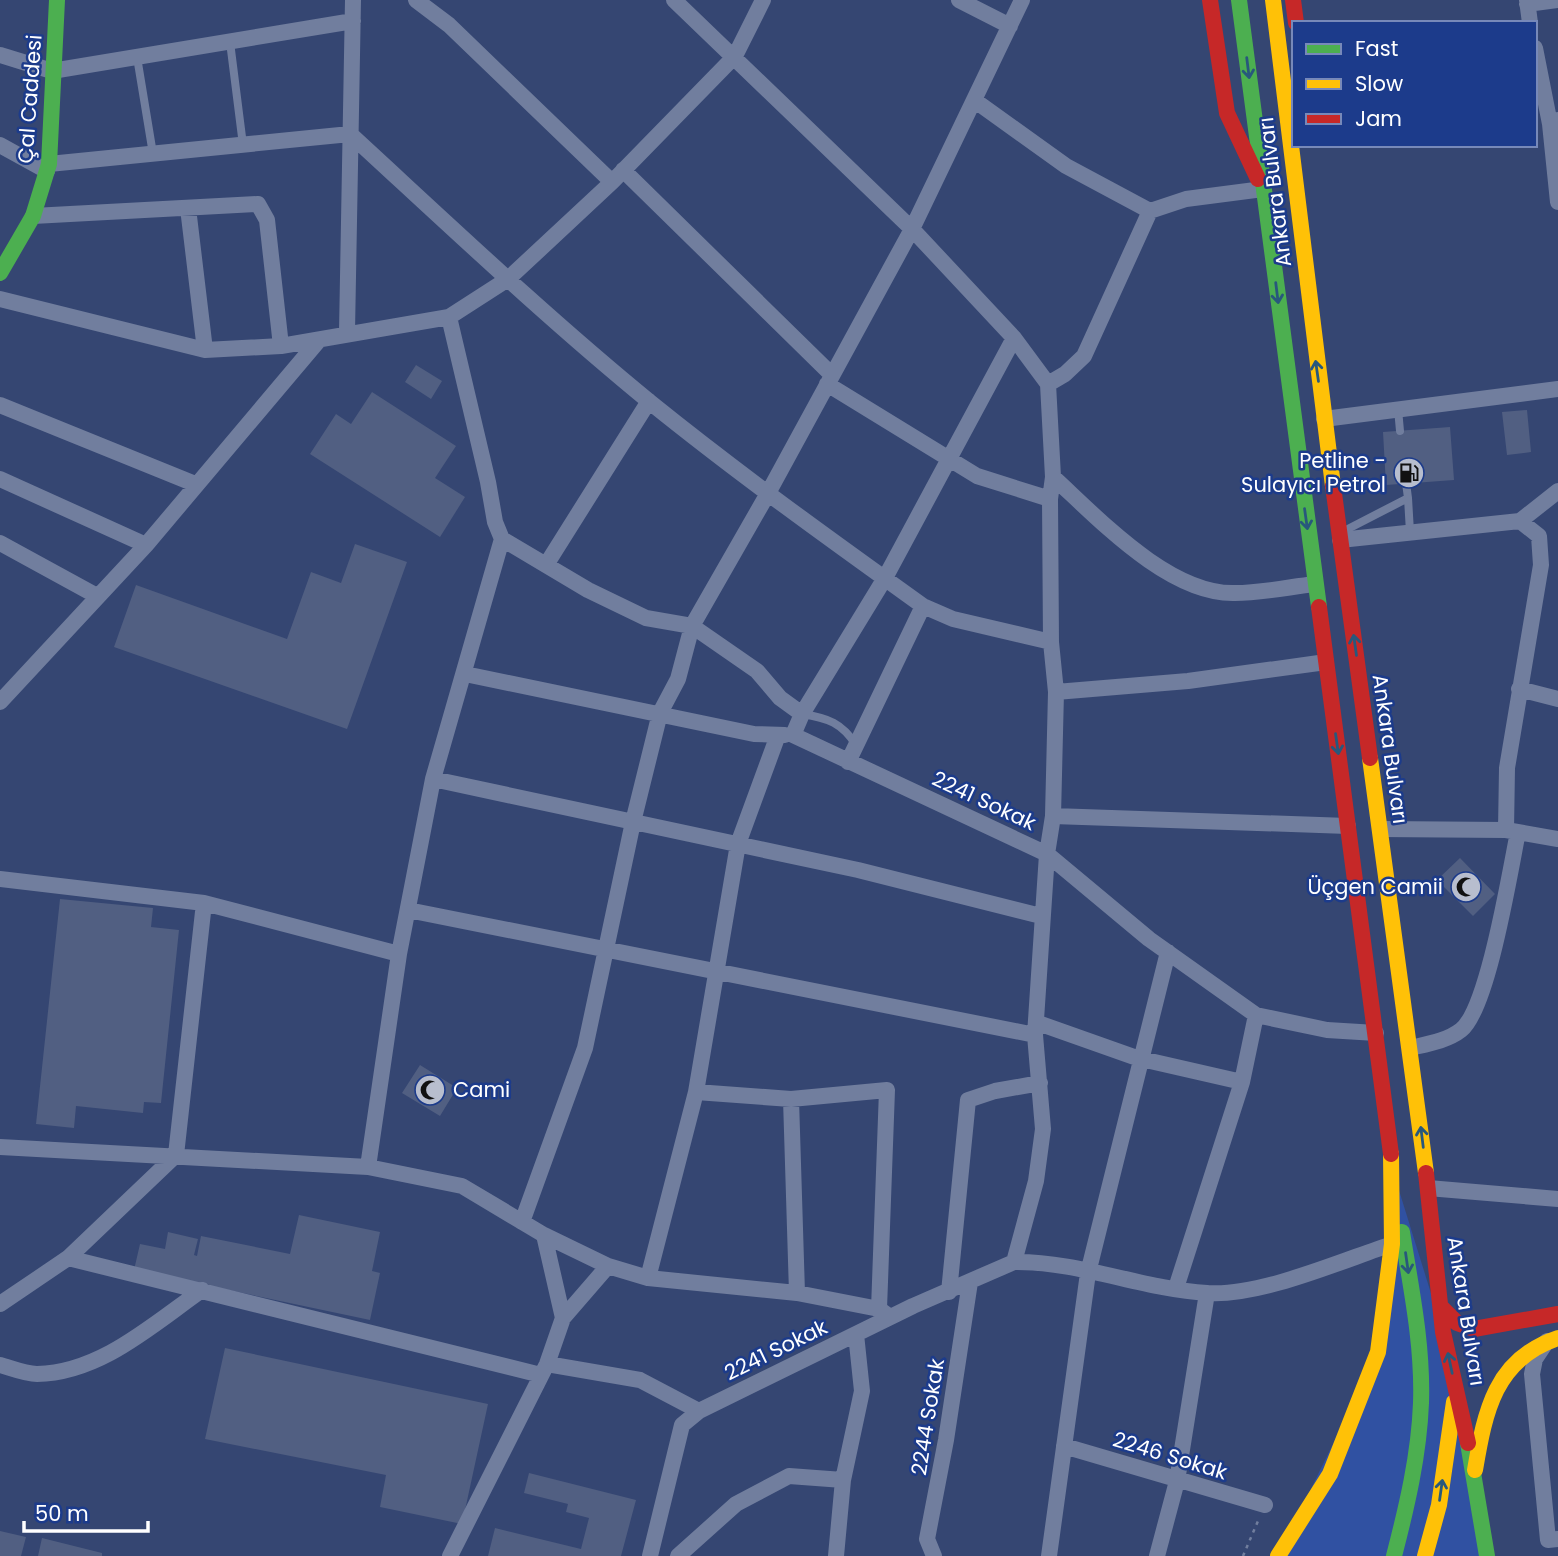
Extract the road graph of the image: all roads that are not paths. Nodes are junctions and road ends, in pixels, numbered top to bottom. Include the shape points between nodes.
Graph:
1 (57, 0) edge
2 (353, 0) edge
3 (416, 0) edge
4 (674, 0) edge
5 (763, 0) edge
6 (959, 0) edge
7 (1022, 0) edge
8 (1210, 0) edge
9 (1240, 0) edge
10 (1273, 0) edge
11 (1293, 0) edge
12 (1558, 0) edge
13 (1527, 2) edge
14 (353, 21) junction
15 (1296, 21) edge
16 (1530, 21) edge
17 (1010, 26) junction
18 (230, 42) junction
19 (0, 55) edge
20 (735, 56) junction
21 (1537, 56) edge
22 (137, 57) junction
23 (52, 71) junction
24 (974, 100) junction
25 (1555, 124) edge
26 (351, 134) junction
27 (0, 145) edge
28 (243, 145) junction
29 (1302, 147) edge
30 (153, 154) junction
31 (48, 167) junction
32 (617, 176) junction
33 (1264, 189) junction
34 (1297, 192) junction
35 (1558, 202) edge
36 (188, 208) junction
37 (1150, 211) junction
38 (33, 216) junction
39 (912, 229) junction
40 (0, 273) edge
41 (508, 279) junction
42 (0, 299) edge
43 (449, 317) junction
44 (347, 332) junction
45 (1014, 338) junction
46 (319, 340) junction
47 (281, 346) junction
48 (205, 350) junction
49 (830, 380) junction
50 (1048, 384) junction
51 (1558, 389) edge
52 (649, 401) junction
53 (0, 405) edge
54 (1398, 409) junction
55 (1324, 419) junction
56 (1400, 431) dead end
57 (951, 458) junction
58 (1053, 477) junction
59 (0, 479) edge
60 (1406, 483) dead end
61 (195, 484) junction
62 (767, 495) junction
63 (1408, 498) junction
64 (1555, 498) edge
65 (1050, 499) junction
66 (1520, 521) junction
67 (1410, 532) junction
68 (1340, 536) junction
69 (502, 539) junction
70 (0, 543) edge
71 (145, 545) junction
72 (546, 565) junction
73 (1541, 565) junction
74 (1558, 569) edge
75 (885, 578) junction
76 (1315, 584) junction
77 (97, 596) junction
78 (923, 606) junction
79 (692, 626) junction
80 (1051, 642) junction
81 (1326, 662) junction
82 (465, 674) junction
83 (1519, 689) junction
84 (1056, 692) junction
85 (1558, 699) edge
86 (0, 702) edge
87 (660, 713) junction
88 (803, 714) junction
89 (786, 735) junction
90 (856, 745) junction
91 (848, 762) junction
92 (433, 779) junction
93 (1053, 817) junction
94 (633, 822) junction
95 (1348, 826) junction
96 (1380, 830) junction
97 (1512, 831) junction
98 (1558, 839) edge
99 (738, 844) junction
100 (1047, 853) junction
101 (0, 880) edge
102 (204, 903) junction
103 (408, 909) junction
104 (1041, 916) junction
105 (607, 949) junction
106 (1168, 952) junction
107 (399, 954) junction
108 (716, 970) junction
109 (1256, 1015) junction
110 (1037, 1029) junction
111 (1376, 1033) junction
112 (1410, 1048) junction
113 (1143, 1060) junction
114 (1242, 1082) junction
115 (1040, 1083) junction
116 (696, 1092) junction
117 (791, 1099) junction
118 (0, 1147) edge
119 (176, 1155) junction
120 (368, 1167) junction
121 (1393, 1171) junction
122 (1428, 1188) junction
123 (1558, 1199) edge
124 (522, 1222) junction
125 (544, 1234) junction
126 (1392, 1244) junction
127 (68, 1258) junction
128 (1014, 1262) junction
129 (608, 1266) junction
130 (1088, 1273) junction
131 (648, 1278) junction
132 (970, 1282) junction
133 (1175, 1288) junction
134 (202, 1290) junction
135 (949, 1292) junction
136 (797, 1293) junction
137 (1207, 1293) junction
138 (0, 1304) edge
139 (1441, 1307) junction
140 (885, 1313) junction
141 (1558, 1314) edge
142 (563, 1318) junction
143 (856, 1334) junction
144 (1553, 1339) edge
145 (0, 1365) edge
146 (544, 1370) junction
147 (1456, 1388) junction
148 (699, 1411) junction
149 (1064, 1446) junction
150 (1474, 1472) junction
151 (843, 1480) junction
152 (1177, 1481) junction
153 (1265, 1505) road end
154 (1558, 1539) edge
155 (1282, 1551) edge
156 (450, 1556) edge
157 (650, 1556) edge
158 (678, 1556) edge
159 (836, 1556) edge
160 (934, 1556) edge
161 (1049, 1556) edge
162 (1157, 1556) edge
163 (1394, 1556) edge
164 (1425, 1556) edge
165 (1487, 1556) edge

1 - 23 main road, Çal Caddesi
2 - 14 street
3 - 32 street
4 - 20 street
5 - 20 street
6 - 17 street
7 - 17 street
8 - 33 main road via 1227,114
9 -> 33 main road, Ankara Bulvarı
10 - 34 main road, Ankara Bulvarı
11 - 15 main road
12 - 13 street
13 - 16 street
14 - 18 street
14 - 26 street
17 - 24 street
18 - 22 street
18 - 28 lane
19 - 23 street
20 - 32 street
20 - 39 street
21 - 25 street
22 - 23 street
22 - 30 lane
23 - 31 main road, Çal Caddesi
24 - 37 street via 1066,166
24 - 39 street
25 - 35 street
26 - 28 street
26 - 41 street
26 - 44 street
27 - 31 street
28 - 30 street
29 - 34 main road
30 - 31 street
31 - 38 main road, Çal Caddesi
32 - 41 street
32 - 49 street
33 - 37 street via 1186,199
33 -> 76 main road, Ankara Bulvarı
55 -> 34 main road, Ankara Bulvarı
36 - 38 street
36 - 47 street via 257,204 267,220
36 - 48 street
37 - 50 street via 1084,356
38 - 40 main road, Çal Caddesi
39 - 45 street
39 - 49 street
41 - 43 street
41 - 52 street
42 - 48 street
43 - 44 street
43 - 69 street
44 - 46 street
45 - 50 street
45 - 57 street
46 - 47 street
46 - 61 street
47 - 48 street
49 - 57 street via 894,427
49 - 62 street
50 - 58 street
51 - 54 street
52 - 62 street
52 - 72 street
53 - 61 street
54 - 55 street
54 - 56 lane
55 - 68 main road, Ankara Bulvarı
57 - 65 street via 977,476
57 - 75 street
58 - 65 street
58 - 76 street via 1126,544 1160,568 1205,588 1233,593
59 - 71 street
60 - 63 lane
61 - 71 street
62 - 75 street
62 - 79 street
63 - 67 lane
63 - 68 lane
64 - 66 street
65 - 80 street
66 - 67 street
66 - 73 street via 1539,536
67 - 68 street
96 -> 68 main road, Ankara Bulvarı
69 - 72 street
69 - 82 street
70 - 77 street
71 - 77 street
72 - 79 street via 646,618
73 - 74 street
73 - 83 street
75 - 78 street
75 - 88 street
76 - 81 main road, Ankara Bulvarı
77 - 86 street
78 - 80 street
78 - 90 street
79 - 87 street via 678,679
79 - 88 street via 757,671 780,698
80 - 84 street
81 - 84 street via 1188,681
81 -> 95 main road, Ankara Bulvarı
82 - 87 street
82 - 92 street
83 - 85 street
83 - 97 street via 1507,768
84 - 93 street
87 - 89 street via 754,734
87 - 94 street
88 - 89 street
88 - 90 lane via 845,727
89 - 91 street, 2241 Sokak
89 - 99 street
90 - 91 street
91 - 100 street, 2241 Sokak
92 - 94 street
92 - 103 street
93 - 95 street
93 - 100 street
94 - 99 street
94 - 105 street
95 - 111 main road, Ankara Bulvarı
96 - 97 street
96 - 112 main road, Ankara Bulvarı
97 - 98 street
97 - 112 street via 1491,958 1476,1008 1462,1029
99 - 104 street
99 - 108 street
100 - 104 street, 2241 Sokak
100 - 106 street
101 - 102 street
102 - 107 street
102 - 119 street
103 - 105 street
103 - 107 street
104 - 110 street, 2241 Sokak
105 - 108 street
105 - 124 street via 585,1048
106 - 109 street
106 - 113 street
107 - 120 street
108 - 110 street
108 - 116 street
109 - 111 street via 1328,1030
109 - 114 street
110 - 113 street
110 - 115 street, 2241 Sokak
111 - 121 main road, Ankara Bulvarı
122 -> 112 main road, Ankara Bulvarı
113 - 114 street
113 - 130 street
114 - 133 street
115 - 128 street, 2241 Sokak via 1043,1129 1036,1181
115 - 135 street via 968,1100
116 - 117 street
116 - 131 street
117 - 136 street
117 - 140 street via 887,1090
118 - 119 street
119 - 120 street
119 - 127 street
120 - 124 street via 463,1186
121 - 126 main road, Ankara Bulvarı
121 -> 163 main road, Ankara Bulvarı via 1415,1314 1421,1403 1412,1484
122 - 123 street
122 - 139 main road, Ankara Bulvarı
124 - 125 street
125 - 129 street
125 - 142 street
126 - 137 street, 2241 Sokak via 1279,1281 1229,1293
126 - 155 main road, Ankara Bulvarı via 1378,1352 1330,1474
127 - 134 street
127 - 138 street
128 - 130 street, 2241 Sokak via 1045,1261
128 - 132 street, 2241 Sokak
129 - 131 street
129 - 142 street
130 - 133 street, 2241 Sokak
130 - 149 street
131 - 136 street
132 - 135 street, 2241 Sokak
132 - 160 street, 2244 Sokak via 927,1539
133 - 137 street, 2241 Sokak
134 - 145 street via 120,1347 74,1371 34,1374
134 - 146 street
135 - 140 street, 2241 Sokak
136 - 140 street
137 - 152 street
139 - 141 main road via 1457,1323 1474,1329
147 -> 139 main road, Ankara Bulvarı
140 - 143 street, 2241 Sokak
142 - 146 street
143 - 148 street, 2241 Sokak
143 - 151 street via 862,1391
144 - 150 main road via 1525,1351 1505,1372 1483,1424
144 - 154 street via 1535,1359 1532,1374 1548,1540
146 - 148 street via 640,1380
146 - 156 street
147 - 150 main road, Ankara Bulvarı
164 -> 147 main road via 1439,1505
148 - 157 street, 2241 Sokak via 682,1425
149 - 152 street, 2246 Sokak
149 - 161 street
150 - 165 main road, Ankara Bulvarı
151 - 158 street via 789,1476 736,1504
151 - 159 street
152 - 153 street, 2246 Sokak
152 - 162 street

